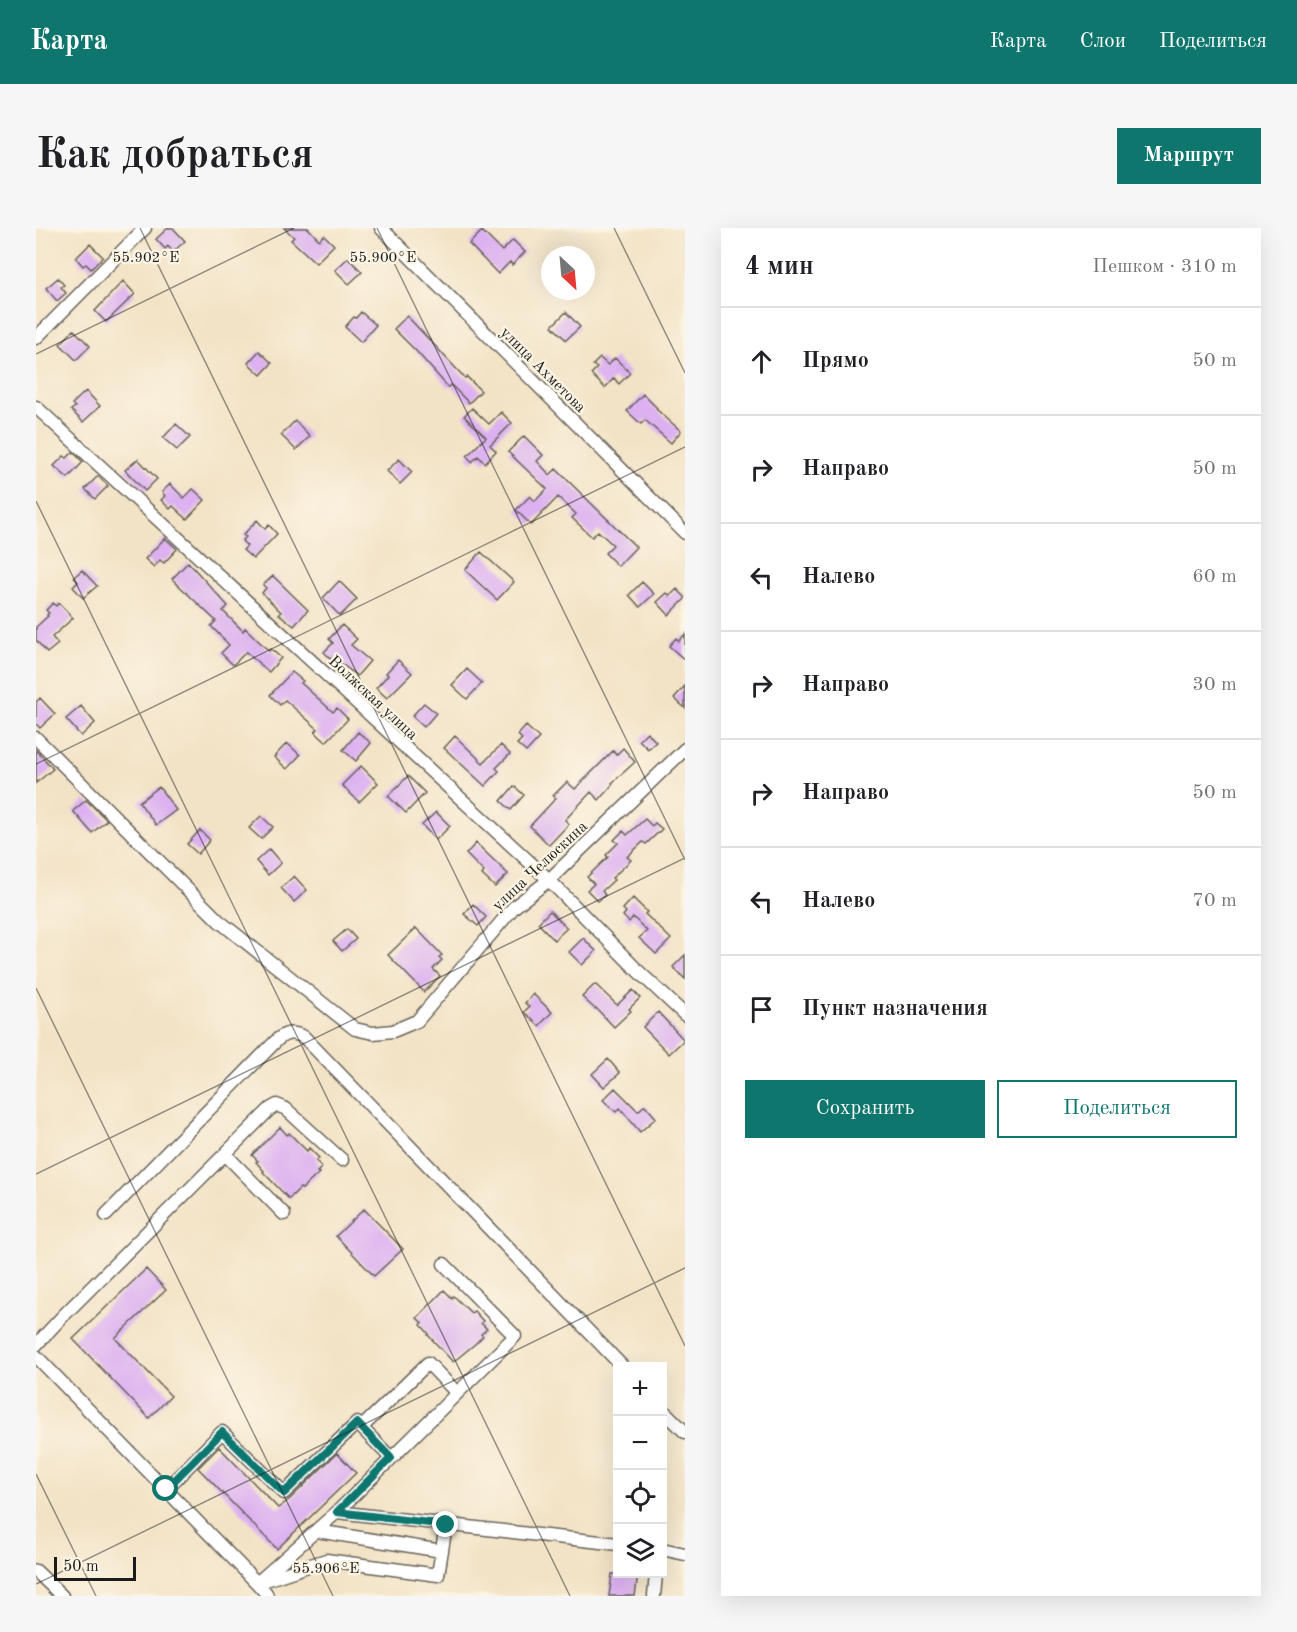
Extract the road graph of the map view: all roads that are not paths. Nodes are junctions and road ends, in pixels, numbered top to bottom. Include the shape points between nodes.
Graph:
1 (145, 228) edge
2 (381, 228) edge
3 (36, 338) edge
4 (36, 407) edge
5 (685, 533) edge
6 (36, 738) edge
7 (685, 749) edge
8 (549, 880) junction
9 (685, 1015) edge
10 (225, 1154) junction
11 (342, 1160) dead end
12 (284, 1214) dead end
13 (106, 1215) dead end
14 (444, 1264) dead end
15 (36, 1345) edge
16 (36, 1356) edge
17 (618, 1362) edge
18 (457, 1393) junction
19 (667, 1413) edge
20 (362, 1427) dead end
21 (685, 1432) edge
22 (391, 1458) junction
23 (166, 1489) junction
24 (337, 1512) junction
25 (446, 1525) junction
26 (317, 1531) junction
27 (613, 1543) edge
28 (667, 1550) edge
29 (442, 1551) junction
30 (685, 1554) edge
31 (36, 1571) edge
32 (656, 1578) edge
33 (257, 1583) junction
34 (62, 1596) edge
35 (267, 1596) edge
36 (654, 1596) edge

1 - 3 street
2 - 5 street, улица Ахметова
4 - 8 street, Волжская улица
6 - 8 street, улица Челюскина via 219,921 355,1029 393,1031 417,1021 514,907
7 - 8 street, улица Челюскина
8 - 9 street, Волжская улица
10 - 11 street via 277,1105
10 - 12 street
10 - 15 street
13 - 17 street via 278,1039 296,1033
14 - 18 street via 515,1336
16 - 23 street
18 - 20 street via 428,1363
18 - 22 street
19 - 21 street
22 - 23 street via 357,1423 284,1493 222,1432
22 - 24 street
23 - 33 street
24 - 25 street
24 - 26 street
25 - 27 street
25 - 29 street
26 - 29 street
26 - 33 street
28 - 30 street
29 - 33 street via 438,1575 326,1560
31 - 34 street
32 - 36 street
33 - 35 street

